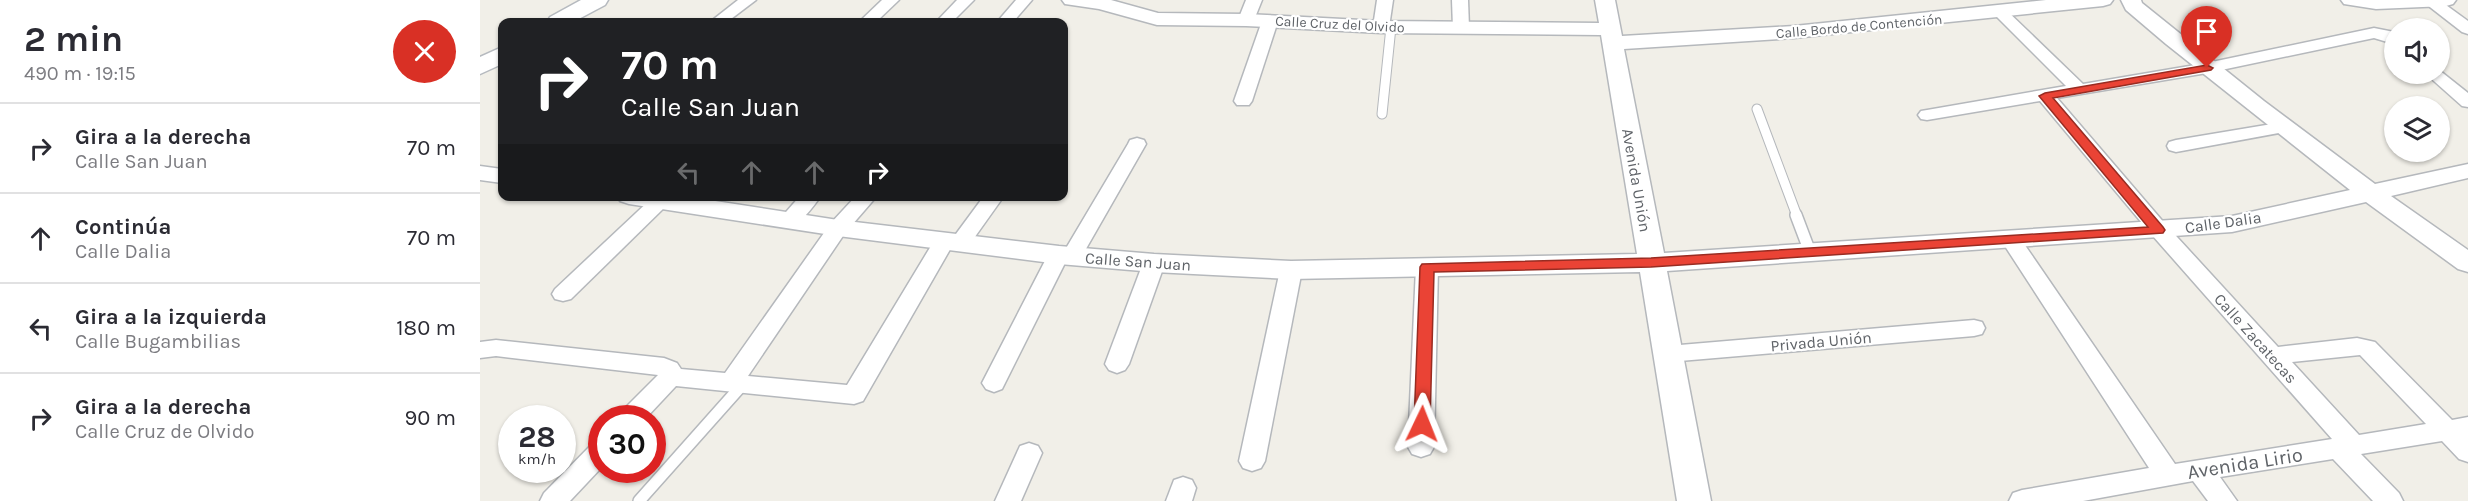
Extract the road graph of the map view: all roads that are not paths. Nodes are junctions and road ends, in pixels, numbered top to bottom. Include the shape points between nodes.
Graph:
1 (597, 0) edge
2 (748, 0) edge
3 (891, 0) edge
4 (966, 0) edge
5 (1024, 0) edge
6 (1072, 0) edge
7 (1254, 0) edge
8 (1385, 0) edge
9 (1460, 0) edge
10 (1605, 0) edge
11 (2103, 0) edge
12 (2131, 0) edge
13 (2351, 0) edge
14 (2430, 0) edge
15 (2446, 0) edge
16 (1999, 11) junction
17 (565, 18) edge
18 (723, 18) edge
19 (871, 18) edge
20 (948, 18) edge
21 (1008, 18) edge
22 (1246, 20) junction
23 (1270, 21) junction
24 (1386, 27) junction
25 (1461, 28) junction
26 (2468, 28) edge
27 (1612, 36) junction
28 (2384, 36) edge
29 (498, 56) edge
30 (480, 67) edge
31 (2207, 68) junction
32 (2446, 84) edge
33 (2080, 90) junction
34 (2045, 96) junction
35 (1243, 100) dead end
36 (2468, 102) edge
37 (1757, 109) dead end
38 (1382, 114) dead end
39 (1927, 116) dead end
40 (2284, 127) junction
41 (1137, 144) dead end
42 (2176, 146) dead end
43 (480, 173) edge
44 (2466, 174) edge
45 (498, 175) edge
46 (2368, 193) junction
47 (654, 201) edge
48 (806, 201) edge
49 (862, 201) edge
50 (989, 201) edge
51 (659, 202) junction
52 (789, 220) junction
53 (838, 228) junction
54 (2159, 230) junction
55 (2011, 240) junction
56 (952, 242) junction
57 (1810, 252) junction
58 (1066, 255) junction
59 (2468, 262) edge
60 (1154, 263) junction
61 (1651, 263) junction
62 (1427, 267) junction
63 (1291, 270) junction
64 (563, 294) dead end
65 (1974, 328) dead end
66 (481, 350) edge
67 (1668, 354) junction
68 (2271, 356) junction
69 (1117, 364) dead end
70 (671, 377) junction
71 (994, 383) dead end
72 (736, 384) junction
73 (644, 405) edge
74 (2457, 429) edge
75 (2346, 446) junction
76 (1421, 447) dead end
77 (2468, 452) edge
78 (1029, 453) dead end
79 (1252, 461) dead end
80 (588, 465) edge
81 (2199, 470) junction
82 (2168, 475) junction
83 (553, 501) edge
84 (639, 501) edge
85 (1008, 501) edge
86 (1694, 501) edge
87 (2022, 501) edge
88 (2224, 501) edge
89 (2390, 501) edge

1 - 17 main road
2 - 18 street
3 - 19 street
4 - 20 street
5 - 21 street
6 - 22 street, Calle Cruz del Olvido via 1100,3 1157,20
7 - 22 street
8 - 24 street
9 - 25 street
10 - 27 street, Avenida Unión
11 - 16 street, Calle Bordo de Contención
12 - 31 street via 2133,6
13 - 14 street
14 - 15 street
14 - 26 street
16 - 27 street, Calle Bordo de Contención via 1794,32
16 - 33 street
22 - 23 street, Calle Cruz del Olvido
23 - 24 street, Calle Cruz del Olvido
23 - 35 street
24 - 25 street, Calle Cruz del Olvido
24 - 38 lane
25 - 27 street, Calle Cruz del Olvido
27 - 61 street, Avenida Unión
28 - 31 street via 2374,33
29 - 30 main road
31 - 33 street
31 - 40 street
32 - 36 street
33 - 34 street
34 - 39 street
34 - 54 street, Calle Zacatecas
37 - 57 lane
40 - 42 street
40 - 46 street
41 - 58 street
43 - 45 street
44 - 46 street, Calle Dalia
46 - 54 street, Calle Dalia via 2232,224
46 - 59 street
47 - 51 street, Calle San Juan
48 - 52 street
49 - 53 street
50 - 56 street
51 - 52 street, Calle San Juan
51 - 64 street
52 - 53 street, Calle San Juan
53 - 56 street, Calle San Juan
53 - 72 street
54 - 55 street, Calle Dalia
54 - 68 street, Calle Zacatecas
55 - 57 street, Calle Dalia
55 - 82 street
56 - 58 street, Calle San Juan
56 - 72 street via 854,395
57 - 61 street, Calle Dalia
58 - 60 street, Calle San Juan
58 - 71 street
60 - 63 street, Calle San Juan
60 - 69 street
61 - 62 street, Calle San Juan
61 - 67 street, Avenida Unión
62 - 63 street, Calle San Juan
62 - 76 street
63 - 79 street
65 - 67 street, Privada Unión
66 - 70 street via 496,348 664,367
67 - 86 street, Avenida Unión
68 - 74 street via 2367,348
68 - 75 street, Calle Zacatecas
70 - 72 street
70 - 73 street
72 - 84 lane
74 - 75 street, Avenida Lirio
74 - 77 street
75 - 81 street, Avenida Lirio
75 - 89 street, Calle Zacatecas
78 - 85 street
80 - 83 street
81 - 82 street, Avenida Lirio
81 - 88 street
82 - 87 street, Avenida Lirio

